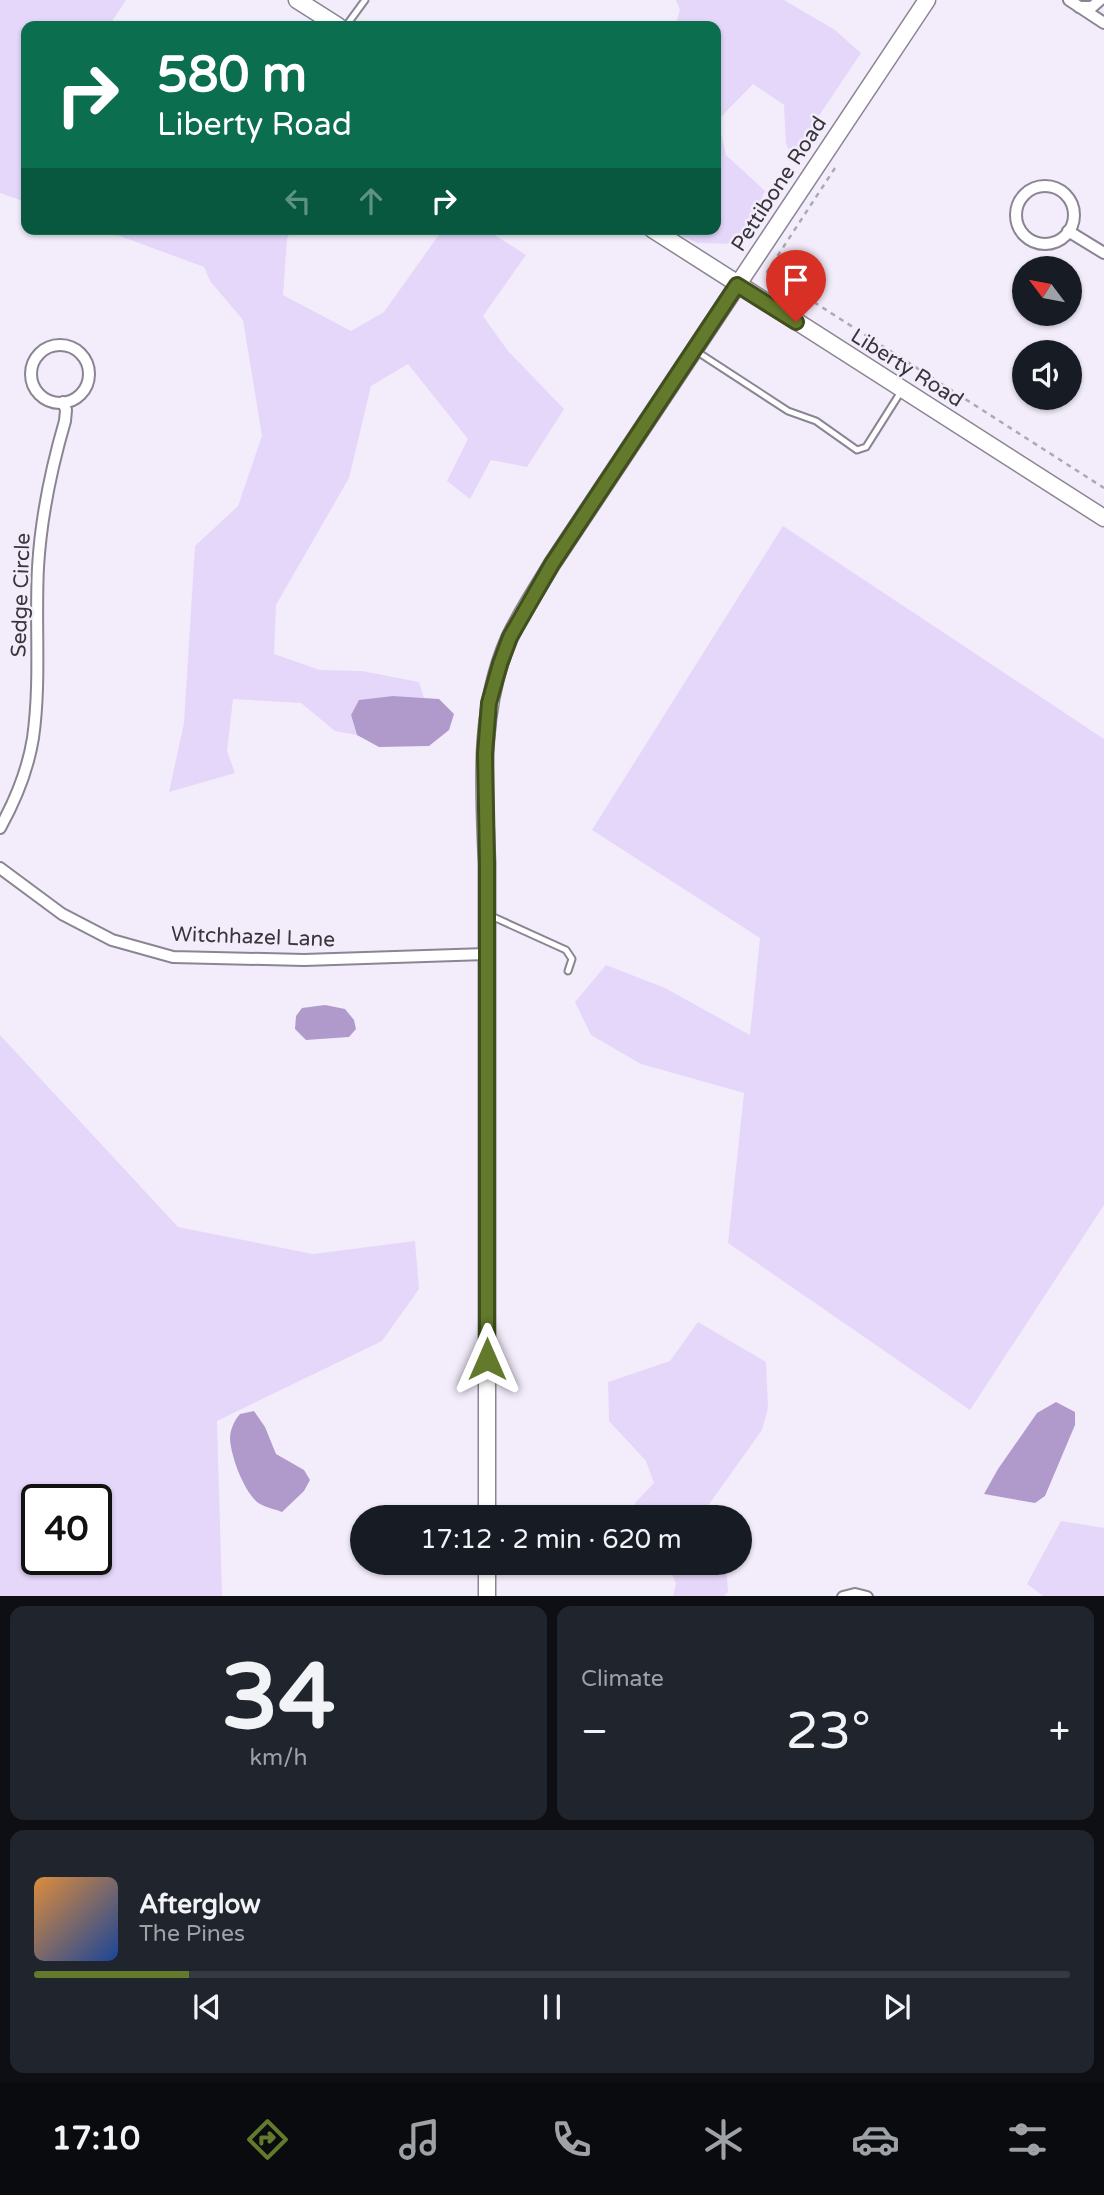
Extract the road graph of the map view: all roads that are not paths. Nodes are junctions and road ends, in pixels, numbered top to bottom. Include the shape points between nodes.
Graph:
1 (297, 0) edge
2 (365, 0) edge
3 (927, 0) edge
4 (1100, 0) edge
5 (1074, 3) edge
6 (330, 21) edge
7 (350, 21) edge
8 (1104, 23) edge
9 (1068, 231) junction
10 (661, 235) edge
11 (1104, 253) edge
12 (737, 285) junction
13 (694, 349) junction
14 (902, 390) junction
15 (63, 402) junction
16 (1104, 518) edge
17 (0, 828) edge
18 (0, 868) edge
19 (486, 914) junction
20 (485, 954) junction
21 (568, 971) dead end
22 (487, 1505) edge
23 (487, 1575) edge
24 (487, 1596) edge

1 - 6 street
2 - 7 lane
3 - 12 street, Pettibone Road
4 - 5 street via 1092,7
5 - 8 street
9 - 9 street via 1074,214 1061,190 1034,188 1020,200 1016,219 1025,236 1053,242
9 - 11 street
10 - 12 street, Liberty Road
12 - 13 street, Pettibone Road
12 - 14 street, Liberty Road
13 - 14 lane via 857,450 866,447
13 - 19 street, Pettibone Road via 552,564 510,637 500,664 489,703 485,744
14 - 16 street, Liberty Road
15 - 15 street via 42,397 31,377 40,353 54,345 77,349 90,374 86,389 74,400
15 - 17 street, Sedge Circle via 65,421 44,506 38,564 33,740
18 - 20 street, Witchhazel Lane via 62,914 112,940 173,957 304,960
19 - 20 street, Pettibone Road
19 - 21 lane via 566,950 572,959
20 - 22 street, Pettibone Road
23 - 24 street

